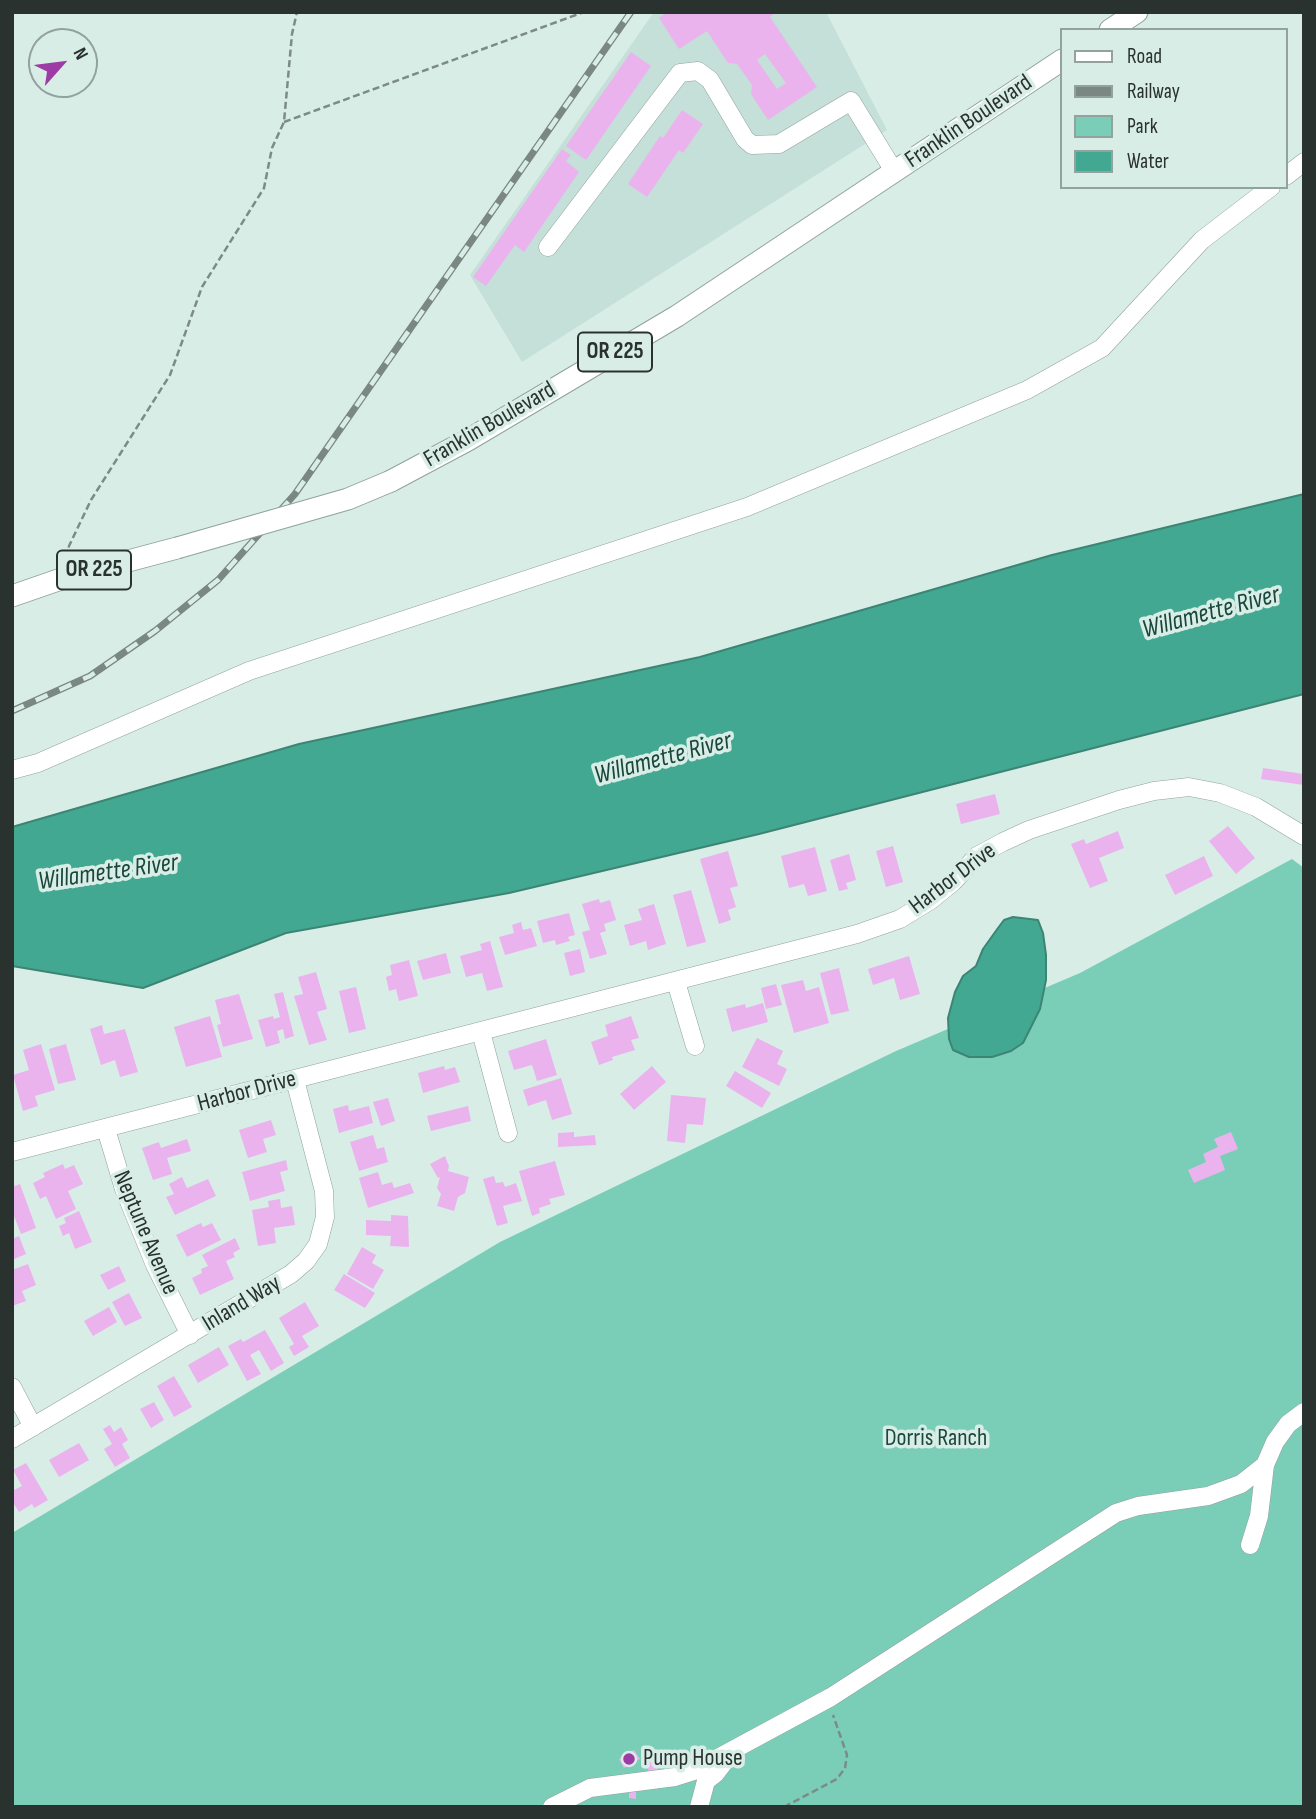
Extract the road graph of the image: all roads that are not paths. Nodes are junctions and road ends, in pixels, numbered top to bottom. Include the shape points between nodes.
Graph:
1 (1137, 12) edge
2 (1113, 28) edge
3 (1060, 61) edge
4 (1304, 162) edge
5 (894, 172) junction
6 (1288, 174) edge
7 (1268, 189) edge
8 (548, 247) dead end
9 (12, 596) edge
10 (12, 771) edge
11 (1304, 836) edge
12 (676, 982) junction
13 (481, 1032) junction
14 (695, 1046) dead end
15 (295, 1080) junction
16 (106, 1129) junction
17 (508, 1133) dead end
18 (12, 1152) edge
19 (190, 1335) junction
20 (12, 1387) edge
21 (1304, 1412) edge
22 (33, 1427) junction
23 (12, 1439) edge
24 (1265, 1465) junction
25 (1250, 1545) dead end
26 (733, 1751) junction
27 (552, 1807) edge
28 (699, 1807) edge

1 - 2 main road
3 - 5 main road, Franklin Boulevard / OR 225
4 - 6 street
5 - 8 street via 851,101 779,144 752,145 710,80 698,71 680,73
5 - 9 main road, Franklin Boulevard / OR 225, bridge via 677,316 391,481 348,499
7 - 10 street via 1202,240 1102,348 1027,390 747,507 249,671
11 - 12 street, Harbor Drive via 1256,807 1220,793 1189,787 1154,791 1003,842 977,856 953,882 900,919
12 - 13 street, Harbor Drive
12 - 14 street
13 - 15 street, Harbor Drive
13 - 17 street
15 - 16 street, Harbor Drive
15 - 19 street, Inland Way via 324,1191 325,1217 318,1244 291,1274
16 - 18 street, Harbor Drive
16 - 19 street, Neptune Avenue via 124,1189
19 - 22 street, Inland Way
20 - 22 street
21 - 24 street via 1288,1424
22 - 23 street, Inland Way
24 - 25 street via 1259,1516
24 - 26 street via 1241,1484 1208,1496 1116,1513 831,1697
26 - 27 street via 675,1777 590,1788
26 - 28 street via 706,1781

